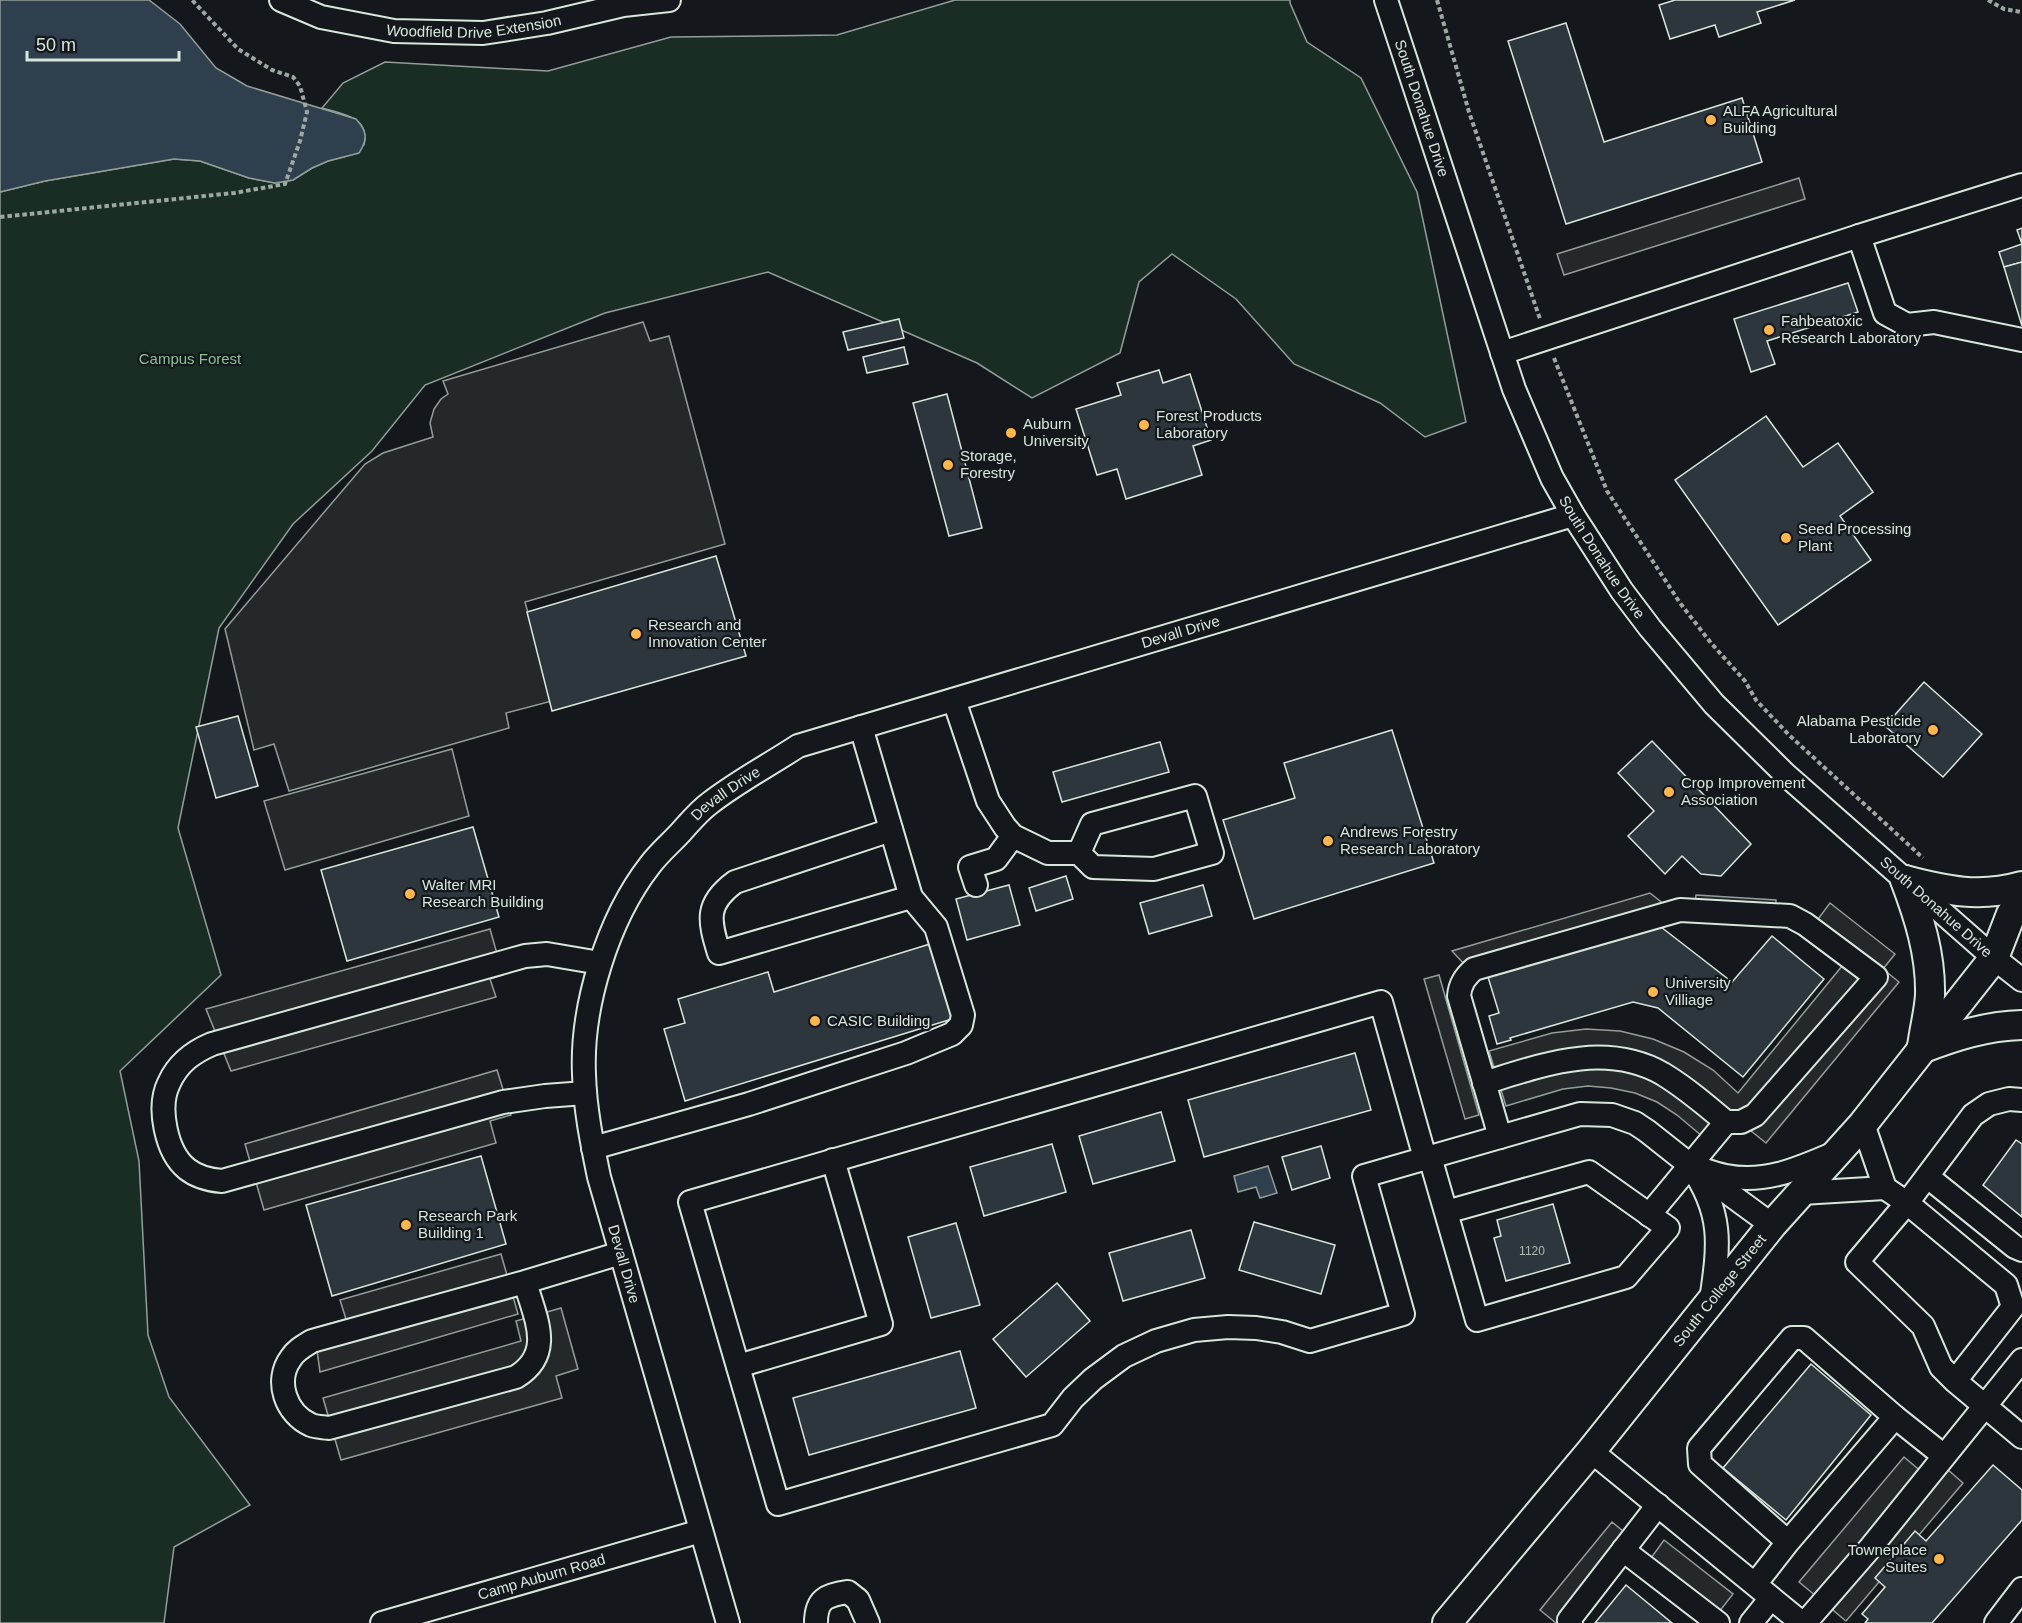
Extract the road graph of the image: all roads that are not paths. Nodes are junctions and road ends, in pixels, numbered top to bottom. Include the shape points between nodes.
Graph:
1 (281, 0) edge
2 (669, 0) edge
3 (1386, 0) edge
4 (2022, 185) edge
5 (1858, 236) junction
6 (2022, 340) edge
7 (1502, 353) junction
8 (1573, 515) junction
9 (954, 700) junction
10 (861, 728) junction
11 (891, 830) junction
12 (1013, 836) junction
13 (1079, 853) junction
14 (1905, 880) junction
15 (976, 885) dead end
16 (2022, 886) edge
17 (911, 897) junction
18 (2022, 901) edge
19 (2022, 942) edge
20 (1994, 958) junction
21 (600, 963) junction
22 (2022, 980) edge
23 (2022, 1025) edge
24 (1921, 1049) junction
25 (1484, 1083) junction
26 (585, 1093) junction
27 (2022, 1100) edge
28 (1726, 1122) junction
29 (1863, 1124) junction
30 (1500, 1137) junction
31 (593, 1148) junction
32 (1836, 1152) junction
33 (1428, 1158) junction
34 (833, 1160) junction
35 (1690, 1165) junction
36 (1928, 1177) junction
37 (1885, 1188) junction
38 (1800, 1193) junction
39 (1907, 1203) junction
40 (1446, 1212) junction
41 (1649, 1215) junction
42 (1772, 1226) junction
43 (2022, 1250) edge
44 (621, 1253) junction
45 (525, 1282) junction
46 (1711, 1301) junction
47 (2022, 1360) edge
48 (738, 1366) junction
49 (1951, 1377) junction
50 (1985, 1406) junction
51 (1895, 1417) junction
52 (2022, 1437) edge
53 (1591, 1451) junction
54 (1944, 1456) junction
55 (1658, 1505) junction
56 (701, 1531) junction
57 (1788, 1542) junction
58 (1623, 1550) junction
59 (2022, 1589) edge
60 (1763, 1590) junction
61 (382, 1623) edge
62 (728, 1623) edge
63 (816, 1623) edge
64 (868, 1623) edge
65 (1448, 1623) edge
66 (1571, 1623) edge
67 (1718, 1623) edge
68 (1751, 1623) edge
69 (1803, 1623) edge
70 (1996, 1623) edge

1 - 2 street, Woodfield Drive Extension via 321,17 394,31 483,33 623,5
3 - 7 street, South Donahue Drive
4 - 5 street
5 - 6 street via 1885,313 1907,325 1934,322
5 - 7 street
7 - 8 street, South Donahue Drive via 1552,478
8 - 9 street, Devall Drive
8 - 14 street, South Donahue Drive via 1622,591 1714,704 1785,774
9 - 10 street, Devall Drive
9 - 12 street via 988,801
10 - 11 street
10 - 21 street, Devall Drive via 798,746 709,803 650,864 616,924
11 - 17 street
11 - 17 street via 735,882 721,892 711,909 711,928 719,953
12 - 13 street via 1048,853
12 - 15 street via 996,859 970,867
13 - 13 street via 1093,867 1154,869 1212,853 1195,796 1092,824
14 - 16 main road via 1971,893
14 - 20 street, South Donahue Drive
14 - 24 main road via 1917,911 1929,967 1930,997
17 - 31 street via 936,927 963,1015 961,1025 952,1034 749,1104
18 - 20 main road, South College Street via 2011,914
19 - 20 main road, South College Street
20 - 22 street, South Donahue Drive
20 - 24 main road, South College Street
21 - 26 street, Devall Drive via 588,1015
21 - 26 street via 547,954 525,956 212,1044 181,1064 168,1084 164,1111 179,1161 198,1176 222,1181 503,1102
23 - 24 main road via 1976,1030
24 - 29 main road, South College Street
25 - 28 street via 1570,1058 1623,1059 1661,1073
25 - 28 street via 1459,996 1461,983 1474,969 1680,910 1790,916 1876,977 1755,1115 1741,1122
25 - 30 street
26 - 31 street, Devall Drive
27 - 36 street via 1989,1104 1973,1115
28 - 35 street
29 - 32 main road, South College Street
29 - 37 street
30 - 33 street
30 - 35 street via 1580,1114 1612,1115 1635,1123
31 - 44 street, Devall Drive
32 - 35 street via 1800,1168 1761,1178 1725,1176
32 - 38 main road, South College Street
33 - 34 street via 1381,1002
33 - 40 street
33 - 48 street via 1364,1176 1403,1314 1310,1341 1273,1331 1227,1327 1194,1330 1156,1341 1124,1356 1093,1378 1052,1425 778,1504
34 - 48 street via 880,1324
34 - 48 street via 690,1202
35 - 41 street
35 - 42 street
35 - 46 street via 1704,1185 1717,1230 1718,1254
36 - 39 street
36 - 43 street
37 - 38 street
37 - 39 street
38 - 42 main road, South College Street
39 - 49 street via 1857,1262 1923,1326 1941,1366
39 - 49 street via 2006,1285 2013,1306
40 - 41 street via 1589,1172
40 - 41 street via 1477,1320 1626,1277 1668,1228
42 - 46 main road, South College Street
44 - 45 street
44 - 56 street, Devall Drive
45 - 45 street via 540,1347 531,1365 516,1377 329,1428 312,1425 297,1416 287,1402 283,1388 289,1359 312,1341
46 - 53 main road, South College Street
47 - 50 street
49 - 50 street
50 - 52 street
50 - 54 street
51 - 54 street
51 - 57 street
51 - 57 street via 1804,1338 1792,1338 1699,1448 1700,1464
53 - 55 street
53 - 65 main road, South College Street
54 - 69 street
55 - 58 street
55 - 60 street
56 - 61 street, Camp Auburn Road
56 - 62 street, Devall Drive
57 - 60 street
58 - 66 street via 1569,1620
58 - 67 street
59 - 70 street
60 - 68 street
60 - 69 street
63 - 64 street via 820,1602 848,1592 858,1600

